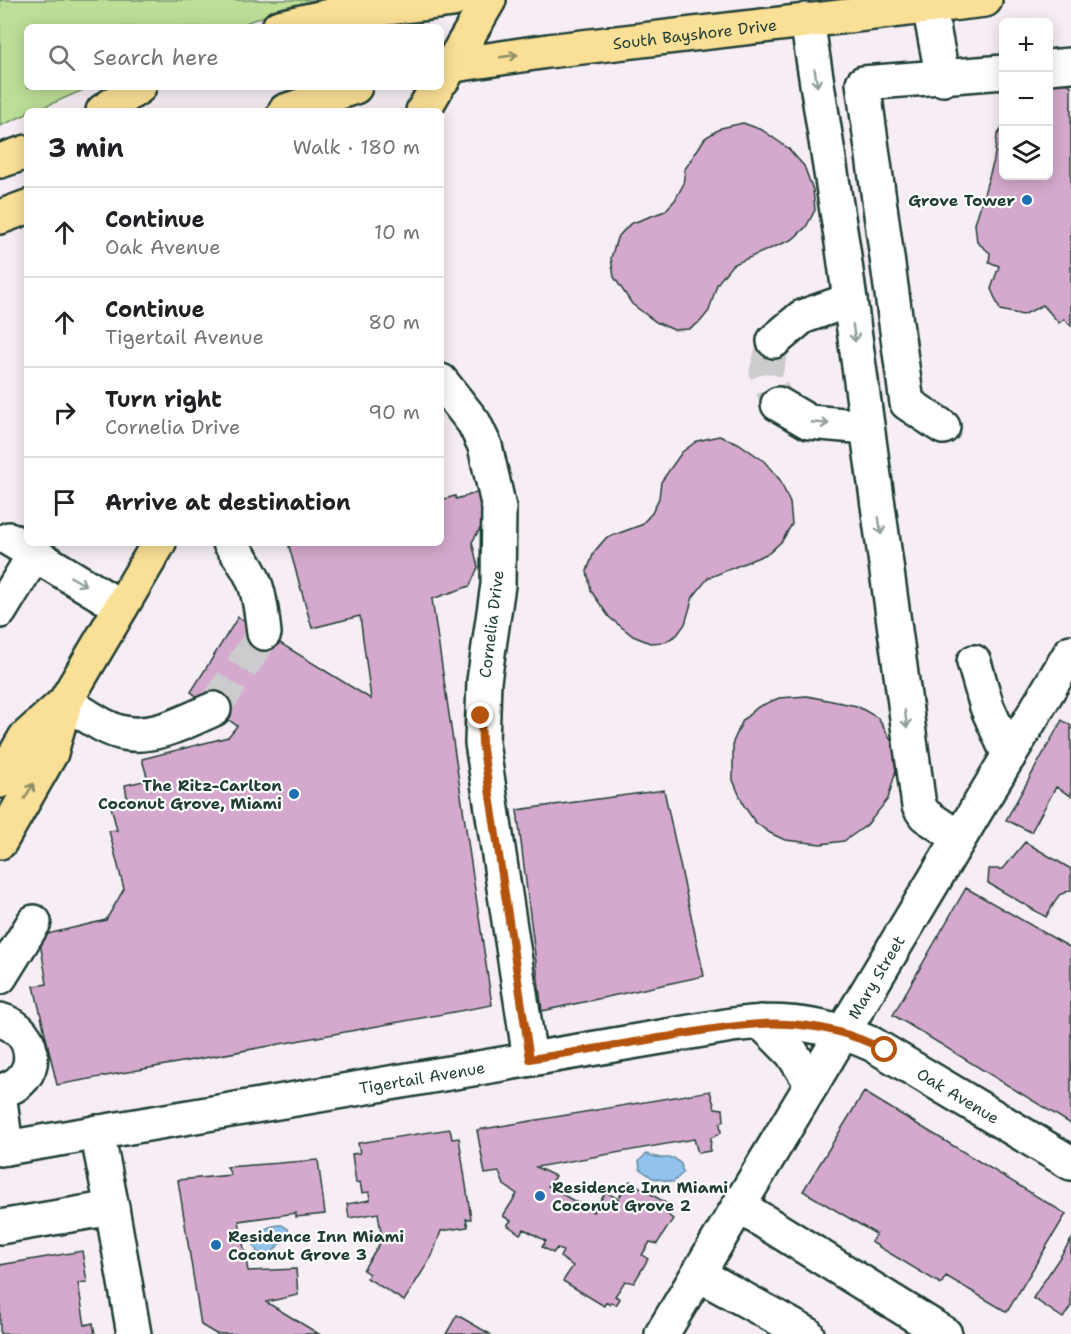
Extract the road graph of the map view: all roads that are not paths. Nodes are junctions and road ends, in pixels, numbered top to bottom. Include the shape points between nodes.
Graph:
1 (453, 0) edge
2 (489, 0) edge
3 (985, 0) edge
4 (929, 6) junction
5 (847, 8) edge
6 (807, 20) junction
7 (292, 24) edge
8 (1071, 65) edge
9 (1053, 67) edge
10 (444, 73) edge
11 (999, 73) edge
12 (444, 75) edge
13 (944, 79) junction
14 (135, 90) edge
15 (346, 90) edge
16 (435, 90) edge
17 (108, 108) edge
18 (294, 108) edge
19 (425, 108) edge
20 (24, 153) edge
21 (0, 161) edge
22 (24, 208) edge
23 (0, 217) edge
24 (850, 300) junction
25 (774, 341) tunnel mouth
26 (444, 385) edge
27 (778, 404) tunnel mouth
28 (867, 427) junction
29 (943, 427) dead end
30 (157, 546) edge
31 (232, 546) edge
32 (121, 607) junction
33 (0, 611) edge
34 (264, 633) tunnel mouth
35 (1071, 652) edge
36 (974, 662) dead end
37 (1062, 689) edge
38 (66, 702) junction
39 (214, 709) tunnel mouth
40 (1009, 756) junction
41 (0, 781) edge
42 (959, 838) junction
43 (0, 842) edge
44 (34, 922) dead end
45 (0, 977) edge
46 (0, 1020) edge
47 (760, 1022) junction
48 (843, 1032) junction
49 (530, 1059) junction
50 (812, 1084) junction
51 (0, 1091) edge
52 (0, 1100) edge
53 (97, 1132) junction
54 (3, 1148) edge
55 (1071, 1163) edge
56 (739, 1206) junction
57 (112, 1208) junction
58 (0, 1227) edge
59 (698, 1274) junction
60 (674, 1330) edge
61 (134, 1334) edge
62 (807, 1334) edge
63 (945, 1334) edge

1 - 7 main road
2 - 10 main road
3 - 4 main road, South Bayshore Drive
4 - 5 main road, South Bayshore Drive
4 - 13 street
5 - 6 main road, South Bayshore Drive
12 -> 6 main road, South Bayshore Drive
6 -> 24 street
8 - 9 street
11 - 13 street
13 - 29 street via 863,83 908,403
14 - 17 main road
15 - 18 main road
16 - 19 main road
20 - 21 main road
22 - 23 main road
24 - 25 street via 802,317
24 -> 28 street
26 - 49 street, Cornelia Drive via 474,423 484,446 499,508 498,585 484,681 482,743
27 -> 28 street via 809,422
28 -> 42 street via 919,806 925,815
30 - 32 main road
31 - 34 street via 253,573
33 -> 32 street via 22,547
32 - 38 main road
35 - 37 street, Mary Street
36 - 40 street via 987,707
37 - 40 street, Mary Street
38 - 39 street via 125,733 157,732
38 - 41 main road via 25,738
43 -> 38 main road via 51,753
40 - 42 street, Mary Street
42 - 48 street, Mary Street
44 - 45 street
46 - 51 street via 21,1030 30,1046 31,1058 16,1086
47 - 48 street, Tigertail Avenue via 805,1024
47 - 49 street, Tigertail Avenue
47 - 50 street via 792,1053
48 - 50 street, Mary Street
48 - 55 street, Oak Avenue via 885,1050
49 - 53 street, Tigertail Avenue
50 - 56 street, Mary Street
52 - 54 street
53 - 54 street, Tigertail Avenue
53 - 57 street
56 - 59 street, Mary Street
56 - 63 street
57 - 58 street
57 - 61 street
59 - 60 street, Mary Street
59 - 62 street

